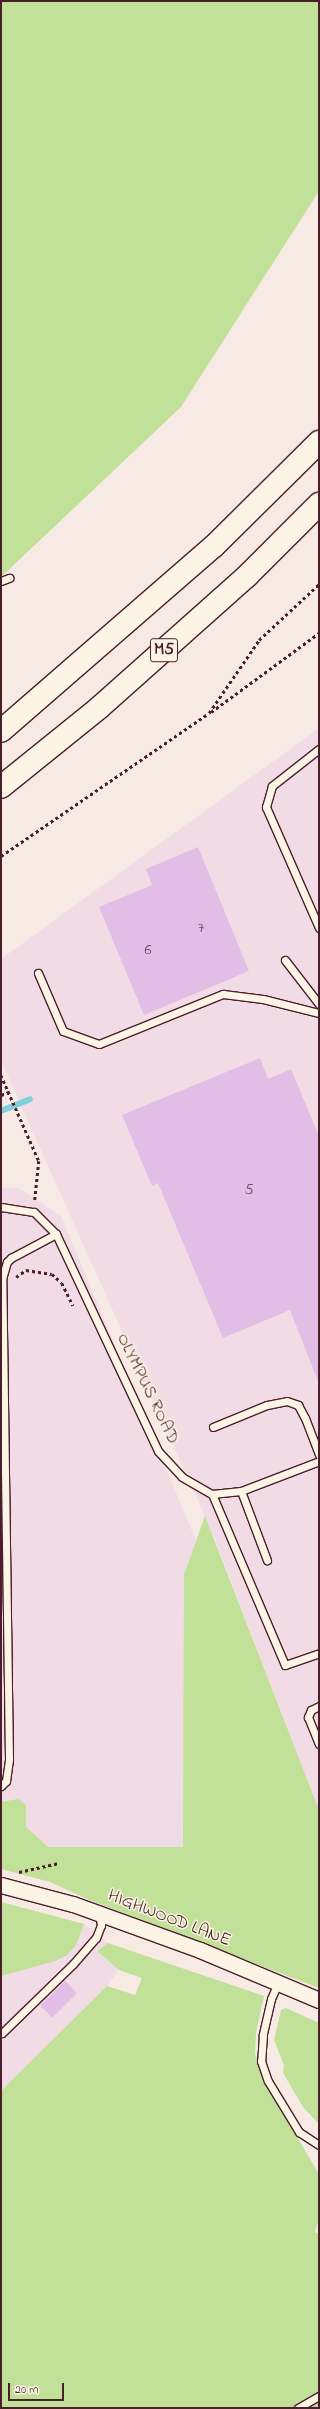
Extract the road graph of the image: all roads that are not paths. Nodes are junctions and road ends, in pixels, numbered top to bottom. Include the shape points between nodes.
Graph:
1 (319, 442) edge
2 (319, 504) edge
3 (9, 578) dead end
4 (1, 581) edge
5 (1, 731) edge
6 (319, 750) edge
7 (1, 787) edge
8 (319, 928) edge
9 (285, 960) dead end
10 (38, 973) dead end
11 (319, 1004) edge
12 (319, 1012) edge
13 (1, 1207) edge
14 (56, 1234) junction
15 (213, 1427) dead end
16 (319, 1455) edge
17 (319, 1461) edge
18 (241, 1491) junction
19 (212, 1494) junction
20 (267, 1560) dead end
21 (319, 1653) edge
22 (319, 1706) edge
23 (319, 1744) edge
24 (1, 1786) edge
25 (1, 1886) edge
26 (99, 1914) junction
27 (278, 1983) junction
28 (319, 2000) edge
29 (2, 2034) edge
30 (319, 2145) edge
31 (319, 2396) edge
32 (298, 2408) edge

1 - 5 highway, M5 via 214,546
2 - 7 highway, M5 via 246,576 106,702
3 - 4 lane
6 - 8 lane via 272,786 266,807
9 - 11 lane
10 - 12 lane via 62,1031 99,1044 224,994 263,998
13 - 14 lane, OLYMPUS ROAD via 34,1212
14 - 19 lane, OLYMPUS ROAD via 158,1451 182,1477
14 - 24 lane via 7,1262 2,1279 9,1759 6,1781
15 - 16 lane via 267,1405 287,1400 298,1406 305,1418
17 - 18 lane
18 - 19 lane
18 - 20 lane
19 - 21 lane via 285,1665
22 - 23 lane via 311,1710 308,1717
25 - 26 street, HIGHWOOD LANE via 73,1904
26 - 27 street, HIGHWOOD LANE via 200,1950
26 - 29 lane via 100,1925 96,1938
27 - 28 street, HIGHWOOD LANE
27 - 30 lane via 271,1999 263,2035 262,2062 268,2081 299,2132
31 - 32 lane

